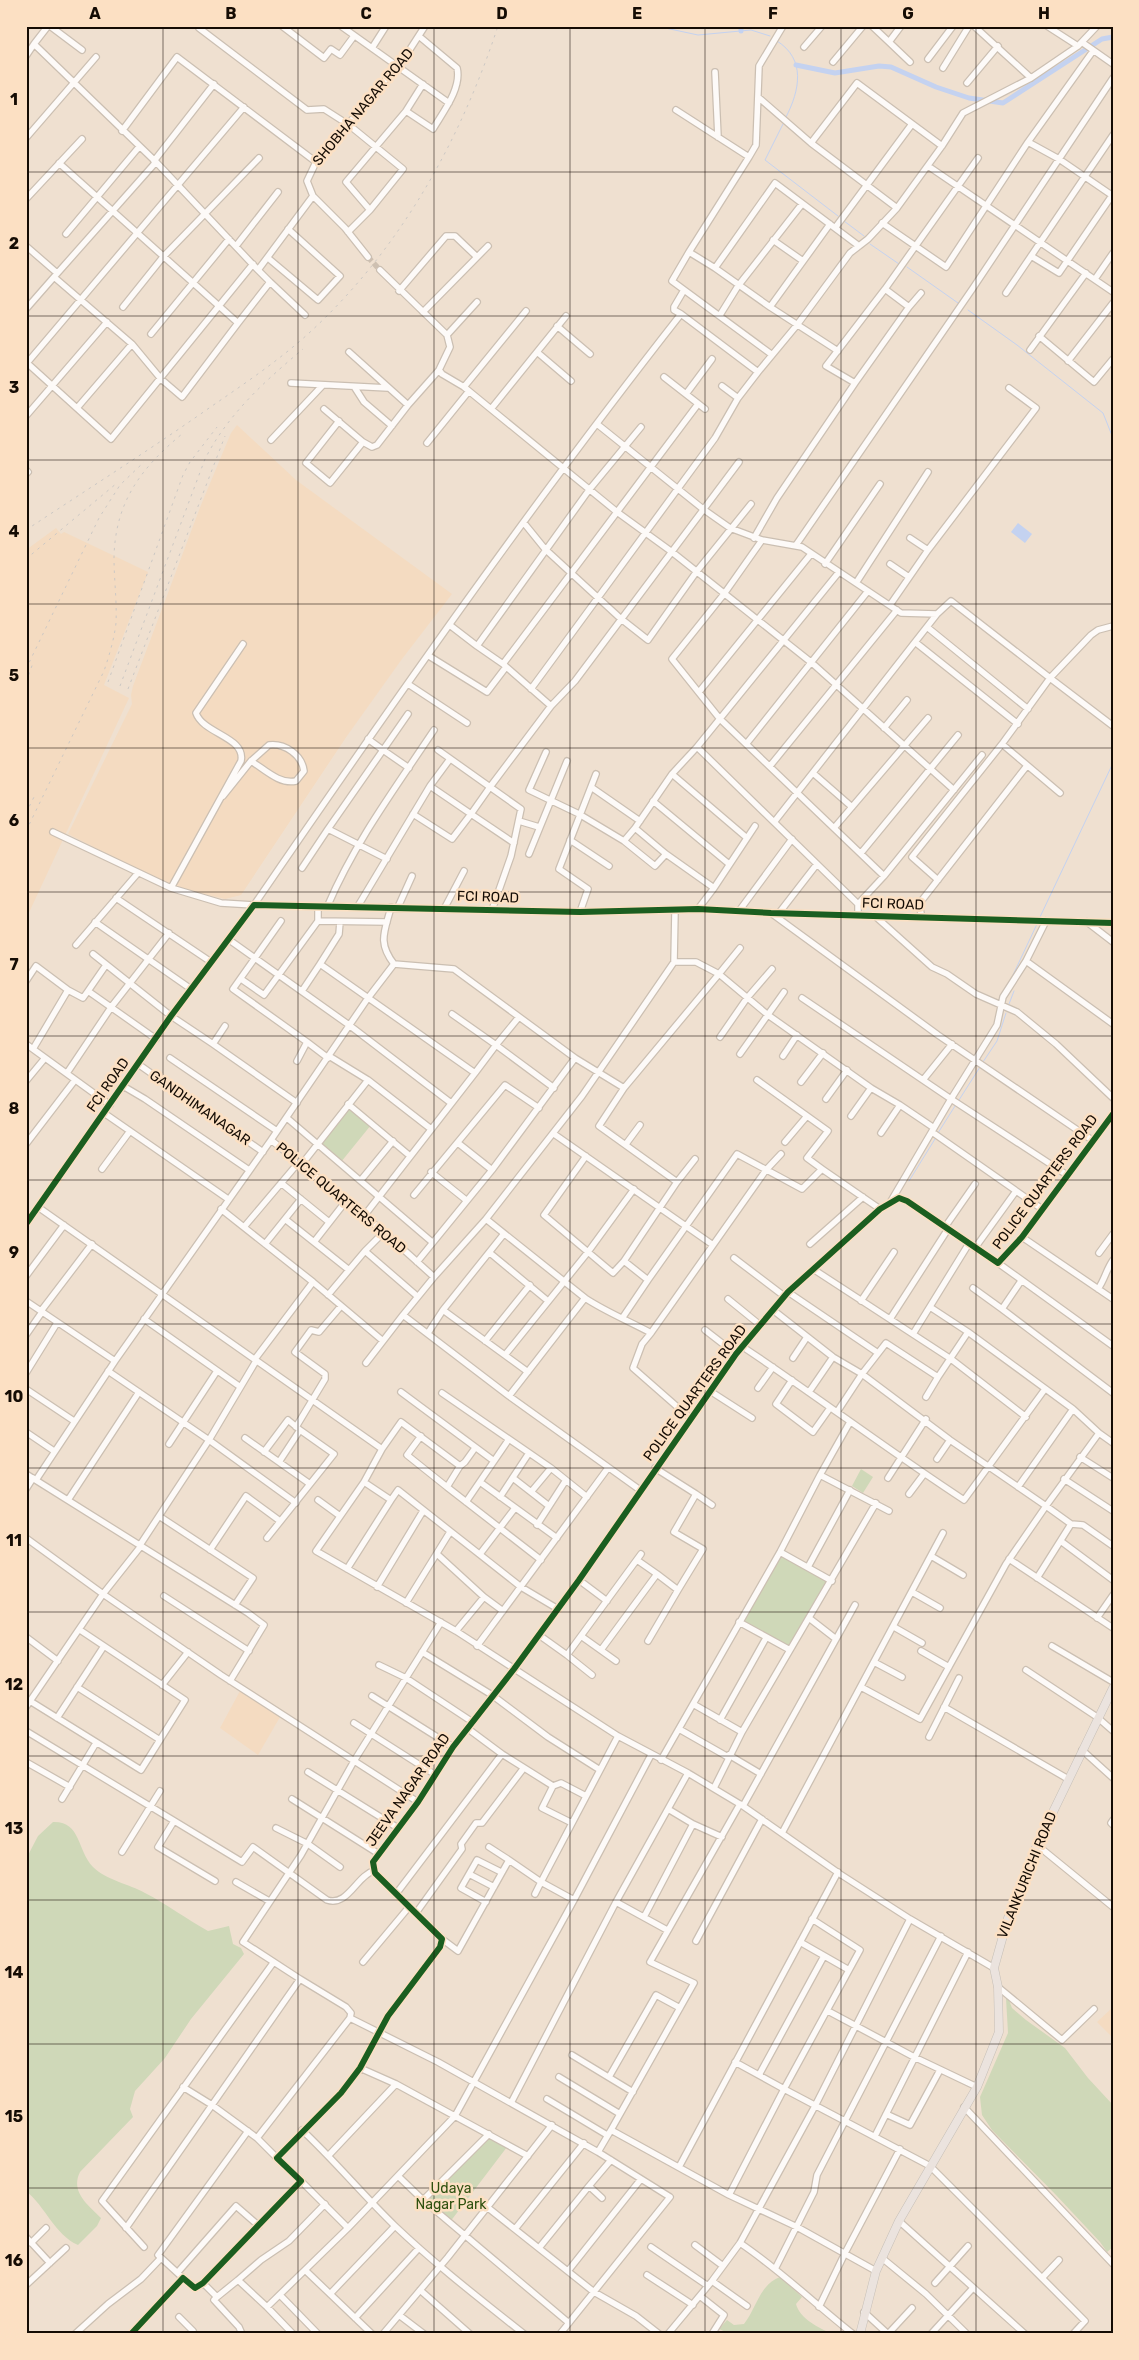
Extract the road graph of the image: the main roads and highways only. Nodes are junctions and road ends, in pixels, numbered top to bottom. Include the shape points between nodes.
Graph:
1 (1113, 1688) edge
2 (860, 2334) edge

1 - 2 main road, VILANKURICHI ROAD via 1037,1845 1008,1918 994,1968 998,1987 999,2032 977,2087 899,2221 876,2271

